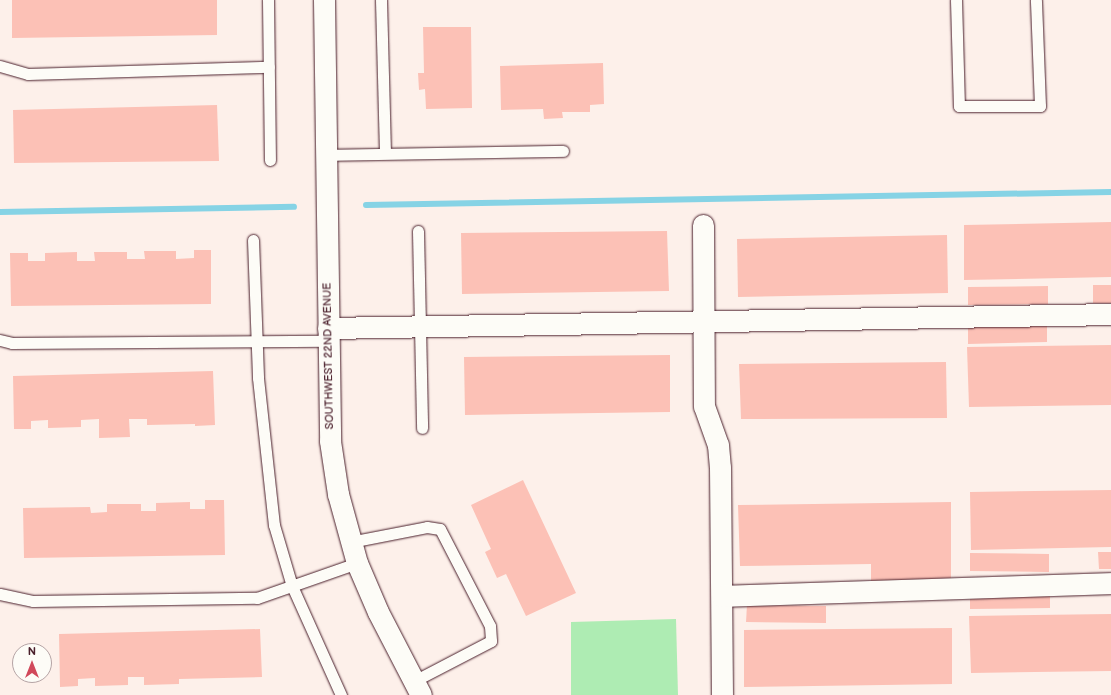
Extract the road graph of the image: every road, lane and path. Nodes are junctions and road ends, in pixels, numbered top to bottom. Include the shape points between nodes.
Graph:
1 (268, 0) edge
2 (324, 0) edge
3 (381, 0) edge
4 (956, 0) edge
5 (1036, 0) edge
6 (0, 66) edge
7 (269, 67) junction
8 (563, 151) dead end
9 (385, 153) junction
10 (325, 155) junction
11 (270, 160) dead end
12 (703, 225) dead end
13 (418, 231) dead end
14 (253, 240) dead end
15 (1111, 314) edge
16 (704, 322) junction
17 (420, 327) junction
18 (328, 335) junction
19 (0, 340) edge
20 (257, 341) junction
21 (422, 428) dead end
22 (350, 542) junction
23 (357, 563) junction
24 (1111, 583) edge
25 (292, 586) junction
26 (0, 594) edge
27 (722, 596) junction
28 (417, 688) edge
29 (341, 695) edge
30 (722, 695) edge

1 - 7 lane
2 - 10 street, SOUTHWEST 22ND AVENUE
3 - 9 lane
4 - 5 lane via 959,106 1040,106
6 - 7 lane via 28,74
7 - 11 lane
8 - 9 lane
9 - 10 lane
10 - 18 street, SOUTHWEST 22ND AVENUE
12 - 16 street
13 - 17 lane
14 - 20 lane
15 - 16 street
16 - 17 street
16 - 27 street via 704,406 718,445 720,467
17 - 18 street
17 - 21 lane
18 - 20 lane
18 - 22 street, SOUTHWEST 22ND AVENUE via 330,440 338,494
19 - 20 lane via 12,343
20 - 25 lane via 258,378 274,525
22 - 23 street, SOUTHWEST 22ND AVENUE
22 - 28 lane via 426,527 440,529 490,626 491,641
23 - 25 lane
23 - 28 street, SOUTHWEST 22ND AVENUE via 378,612
24 - 27 street
25 - 26 lane via 257,598 33,602
25 - 29 lane
27 - 30 street

